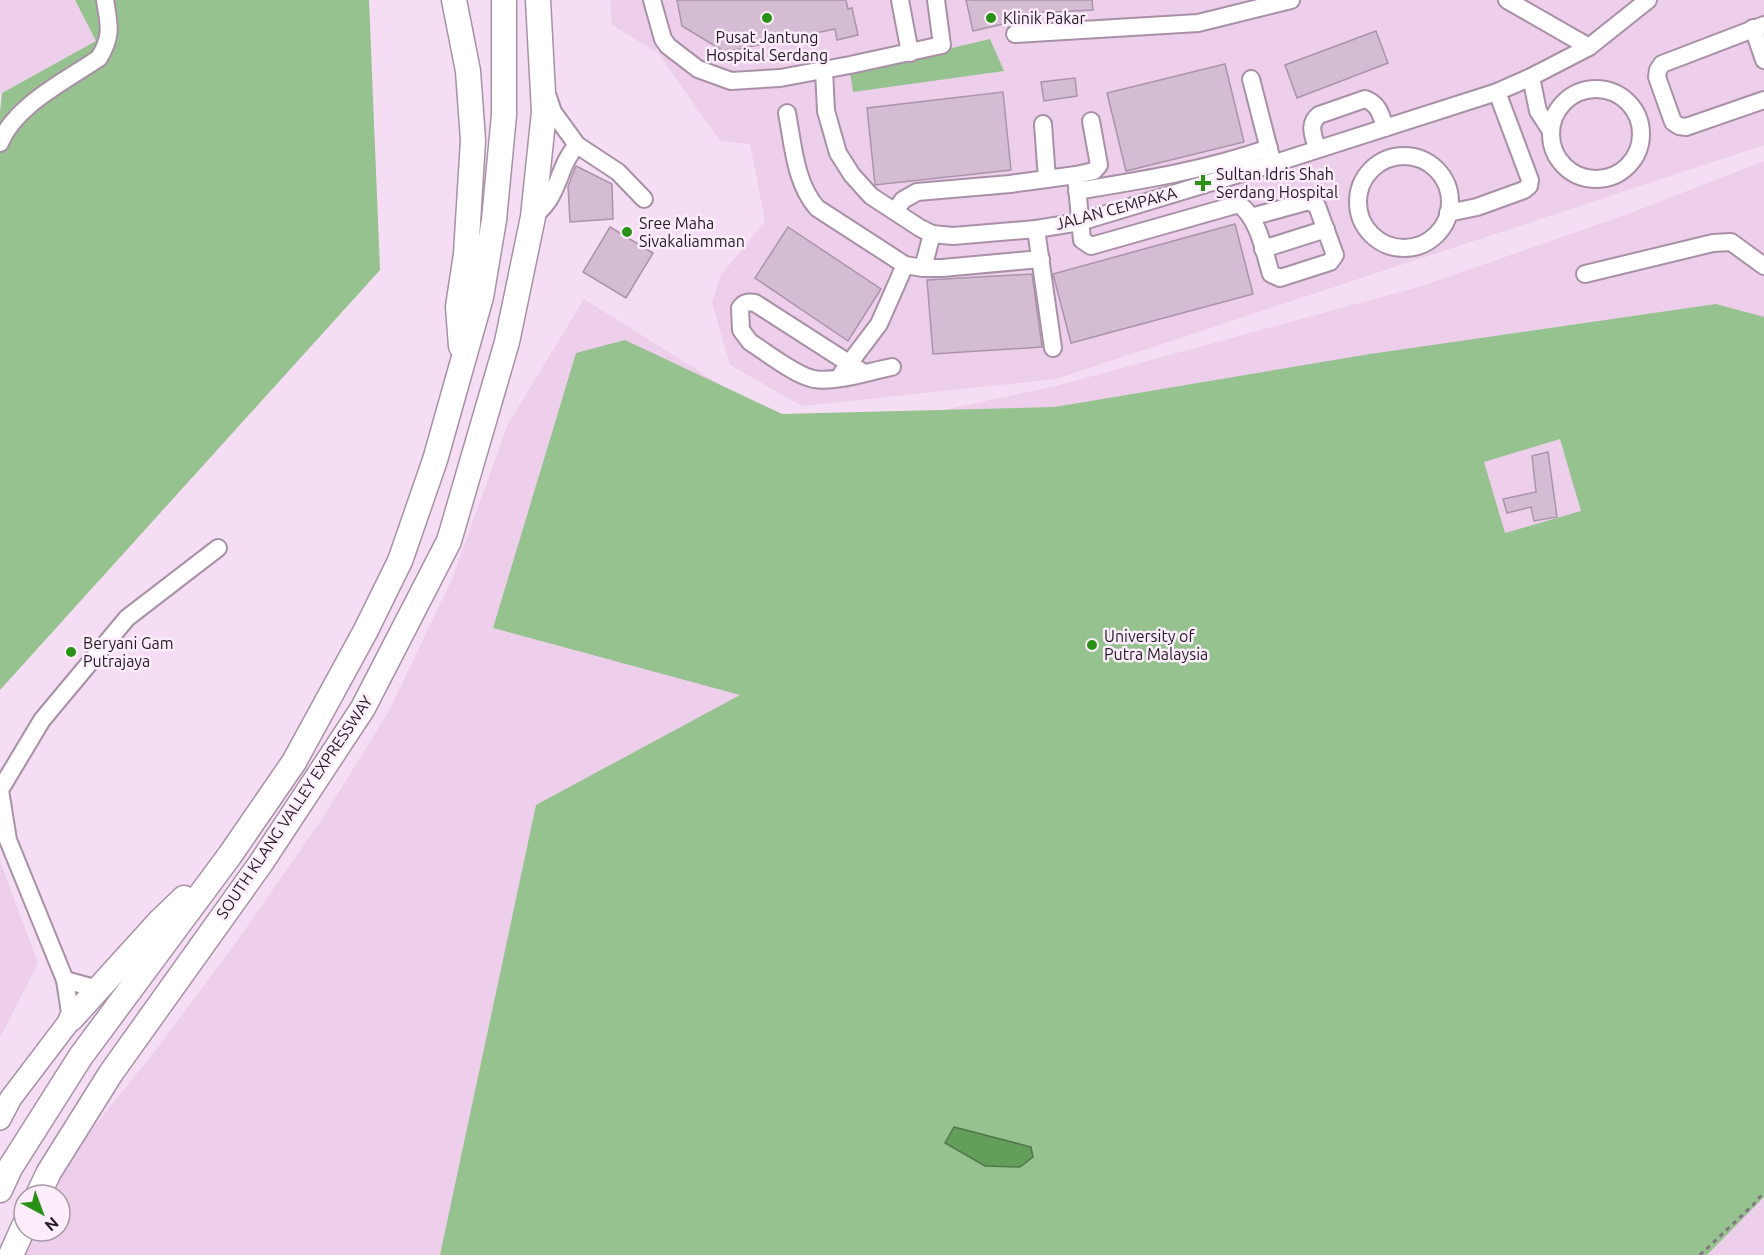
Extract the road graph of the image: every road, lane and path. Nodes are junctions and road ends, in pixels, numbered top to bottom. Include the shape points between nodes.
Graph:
1 (105, 0) edge
2 (454, 0) edge
3 (504, 0) edge
4 (538, 0) edge
5 (652, 0) edge
6 (900, 0) edge
7 (936, 0) edge
8 (1291, 0) edge
9 (1507, 0) edge
10 (1648, 0) edge
11 (1758, 27) edge
12 (1015, 34) dead end
13 (1589, 47) junction
14 (910, 53) junction
15 (1764, 60) edge
16 (824, 70) junction
17 (1531, 77) junction
18 (1251, 79) dead end
19 (542, 80) junction
20 (1497, 92) junction
21 (1764, 100) edge
22 (787, 112) dead end
23 (1091, 121) dead end
24 (1043, 124) dead end
25 (1385, 128) junction
26 (1551, 131) junction
27 (0, 143) edge
28 (577, 145) junction
29 (1317, 149) junction
30 (1271, 156) junction
31 (1047, 179) junction
32 (1077, 183) junction
33 (1190, 189) junction
34 (644, 199) dead end
35 (895, 212) junction
36 (1448, 213) junction
37 (533, 217) junction
38 (1194, 217) junction
39 (1251, 217) junction
40 (1080, 222) junction
41 (1036, 229) junction
42 (1326, 229) junction
43 (932, 234) junction
44 (1263, 249) junction
45 (1041, 259) junction
46 (905, 266) junction
47 (1764, 266) edge
48 (923, 268) junction
49 (1585, 274) dead end
50 (1053, 348) dead end
51 (462, 363) junction
52 (849, 364) junction
53 (892, 367) dead end
54 (864, 373) junction
55 (838, 378) junction
56 (218, 548) dead end
57 (0, 789) edge
58 (230, 855) junction
59 (65, 980) junction
60 (98, 989) junction
61 (71, 1019) junction
62 (0, 1119) edge
63 (44, 1183) edge
64 (0, 1190) edge
65 (1764, 1192) edge
66 (1700, 1255) edge

1 - 27 street via 110,28 107,45 99,58 18,115
2 - 51 highway via 468,71 473,140 466,254 458,307
3 - 51 highway, SOUTH KLANG VALLEY EXPRESSWAY via 504,115 494,220 481,297
4 - 19 highway, SOUTH KLANG VALLEY EXPRESSWAY
5 - 16 street via 663,39 698,69 731,81
6 - 14 street
7 - 14 street via 942,45
8 - 12 street via 1198,23
9 - 13 street
10 - 13 street, JALAN CEMPAKA
11 - 15 street
11 - 21 street via 1662,64 1657,77 1672,122 1678,126 1686,127
13 - 17 street, JALAN CEMPAKA
14 - 16 street
16 - 35 street, JALAN CEMPAKA via 826,111 838,153 871,196
17 - 20 street, JALAN CEMPAKA
17 - 26 street via 1538,111
18 - 30 street
19 - 28 street via 553,112
19 - 37 highway, SOUTH KLANG VALLEY EXPRESSWAY via 544,112
20 - 25 street, JALAN CEMPAKA
20 - 36 street via 1529,186 1477,207
22 - 46 street via 808,197 817,208
23 - 32 street via 1098,165
24 - 31 street
25 - 29 street, JALAN CEMPAKA
25 - 29 street via 1377,107 1365,99 1313,120
26 - 26 street via 1564,102 1577,93 1600,89 1622,96 1634,107 1642,137 1631,164 1620,173 1593,180 1579,177 1557,158
28 - 34 street via 618,172
28 - 37 street via 568,155 545,206
29 - 30 street, JALAN CEMPAKA
30 - 32 street via 1170,175
30 - 33 street, JALAN CEMPAKA
31 - 32 street
31 - 35 street via 916,192 903,200
32 - 40 street
33 - 38 street
33 - 40 street, JALAN CEMPAKA
35 - 43 street, JALAN CEMPAKA
36 - 36 street via 1443,226 1427,241 1407,248 1392,246 1379,241 1364,225 1358,205 1359,190 1377,164 1391,157 1423,160 1436,168 1445,181
37 - 63 highway, SOUTH KLANG VALLEY EXPRESSWAY via 507,342 449,541 363,708 261,863 111,1073
38 - 39 street via 1239,204
38 - 40 street via 1091,246 1082,240
39 - 42 street via 1309,201 1317,206
39 - 44 street
40 - 41 street, JALAN CEMPAKA
41 - 43 street, JALAN CEMPAKA via 953,236
41 - 45 street
42 - 44 street
42 - 44 street via 1335,255 1330,262 1280,278 1271,274
43 - 48 street
45 - 48 street
45 - 50 street
46 - 48 street
46 - 52 street via 879,324
47 - 49 street via 1731,242
51 - 58 highway, SOUTH KLANG VALLEY EXPRESSWAY via 435,460 400,561 294,762
52 - 54 street
52 - 55 street
52 - 55 street via 755,303 740,308 741,330 750,342 804,376
53 - 54 street
54 - 55 street
56 - 57 street via 127,618 42,720
57 - 59 street via 8,840
58 - 60 highway via 159,922
58 - 64 highway, SOUTH KLANG VALLEY EXPRESSWAY via 81,1056
59 - 60 street
59 - 61 street
60 - 61 highway
61 - 62 main road via 11,1098
65 - 66 path

